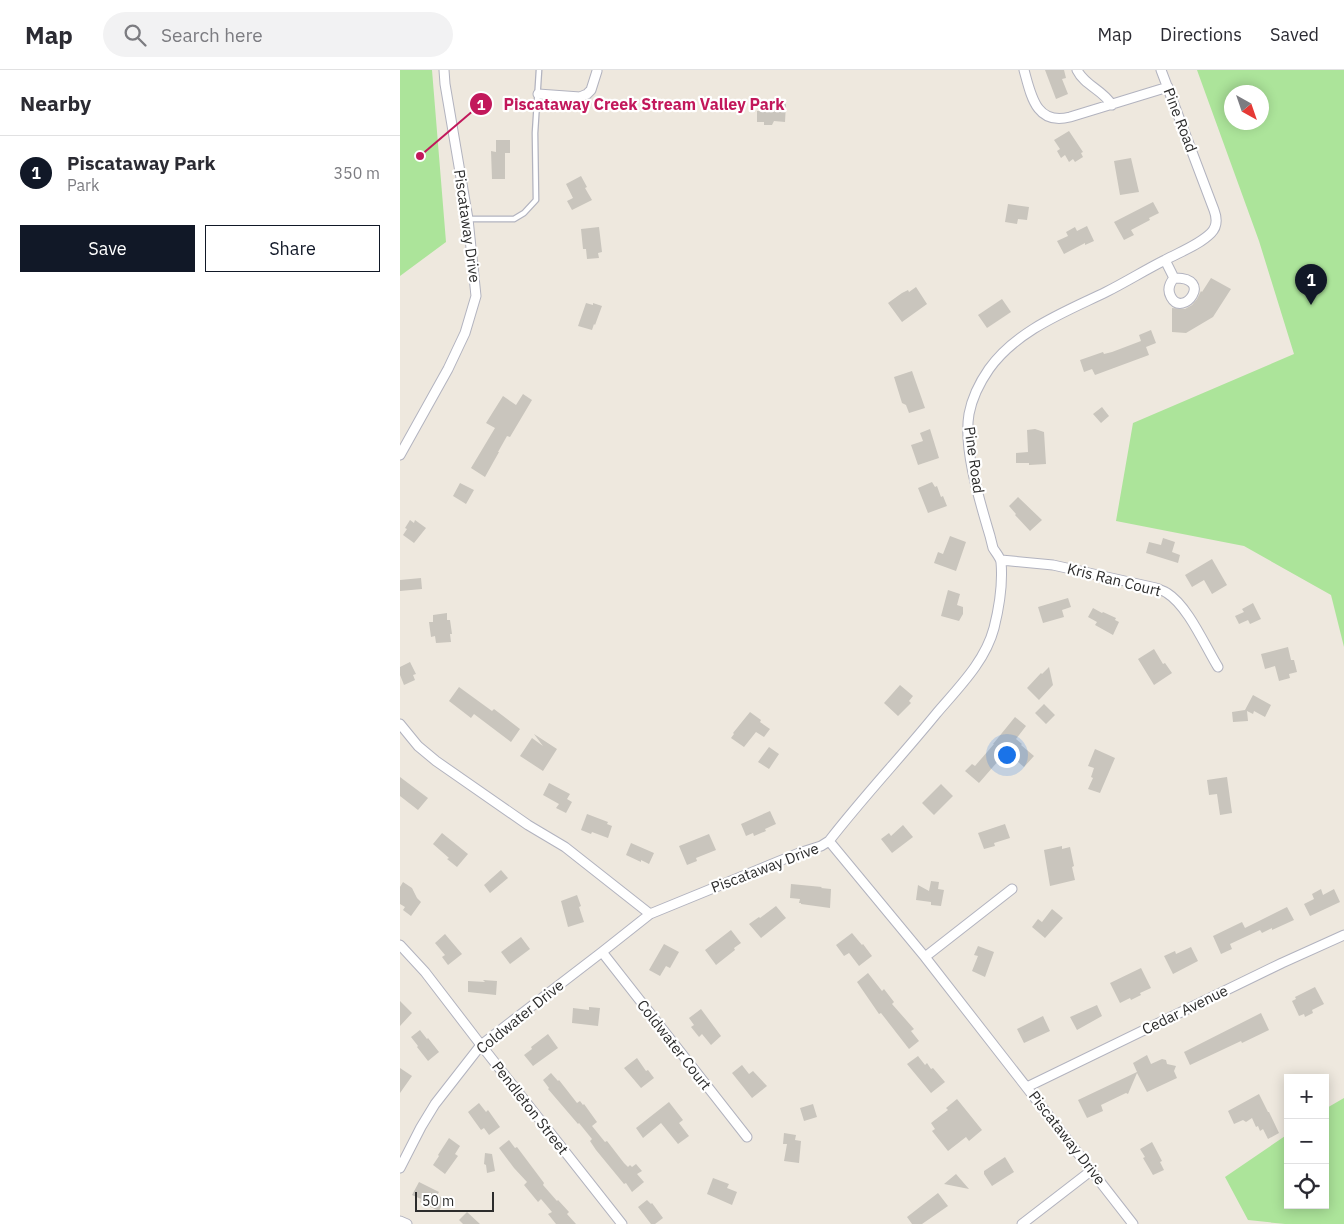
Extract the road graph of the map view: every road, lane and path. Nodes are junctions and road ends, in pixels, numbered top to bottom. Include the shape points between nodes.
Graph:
1 (444, 70) edge
2 (538, 70) edge
3 (1024, 70) edge
4 (1077, 70) edge
5 (1161, 70) edge
6 (597, 71) edge
7 (1168, 87) junction
8 (538, 94) junction
9 (1112, 105) junction
10 (468, 219) junction
11 (1165, 260) junction
12 (1174, 278) dead end
13 (400, 455) edge
14 (1001, 560) junction
15 (1218, 667) dead end
16 (400, 724) edge
17 (829, 842) junction
18 (1012, 889) dead end
19 (650, 914) junction
20 (1344, 935) edge
21 (400, 945) edge
22 (602, 952) junction
23 (925, 957) junction
24 (480, 1045) junction
25 (1027, 1087) junction
26 (747, 1137) dead end
27 (400, 1168) edge
28 (1092, 1170) junction
29 (400, 1221) edge
30 (407, 1224) edge
31 (622, 1224) edge
32 (1022, 1224) edge
33 (1133, 1224) edge

1 - 10 street, Piscataway Drive
2 - 8 lane
3 - 9 street via 1031,96 1038,108 1052,119
4 - 9 street
5 - 7 street, Pine Road
6 - 8 street via 591,90 580,97
7 - 9 street
7 - 11 street, Pine Road via 1214,210 1216,226 1207,237
8 - 10 lane via 536,200 514,219
10 - 13 street, Piscataway Drive via 476,296 465,333 448,369
11 - 12 street
11 - 14 street, Pine Road via 1026,334 991,366 977,389 968,423 974,480 994,549
14 - 15 street, Kris Ran Court via 1053,565 1167,593 1186,612
14 - 17 street, Pine Road via 999,607 981,659
16 - 19 street via 436,761 565,847
17 - 19 street, Piscataway Drive
17 - 23 street, Piscataway Drive
18 - 23 street
19 - 22 street, Coldwater Drive
20 - 25 street, Cedar Avenue
21 - 24 street, Pendleton Street via 425,972
22 - 24 street, Coldwater Drive
22 - 26 street, Coldwater Court
23 - 25 street, Piscataway Drive
24 - 27 street, Coldwater Drive via 435,1104
24 - 31 street, Pendleton Street
25 - 28 street, Piscataway Drive
28 - 32 street
28 - 33 street, Piscataway Drive
29 - 30 street

